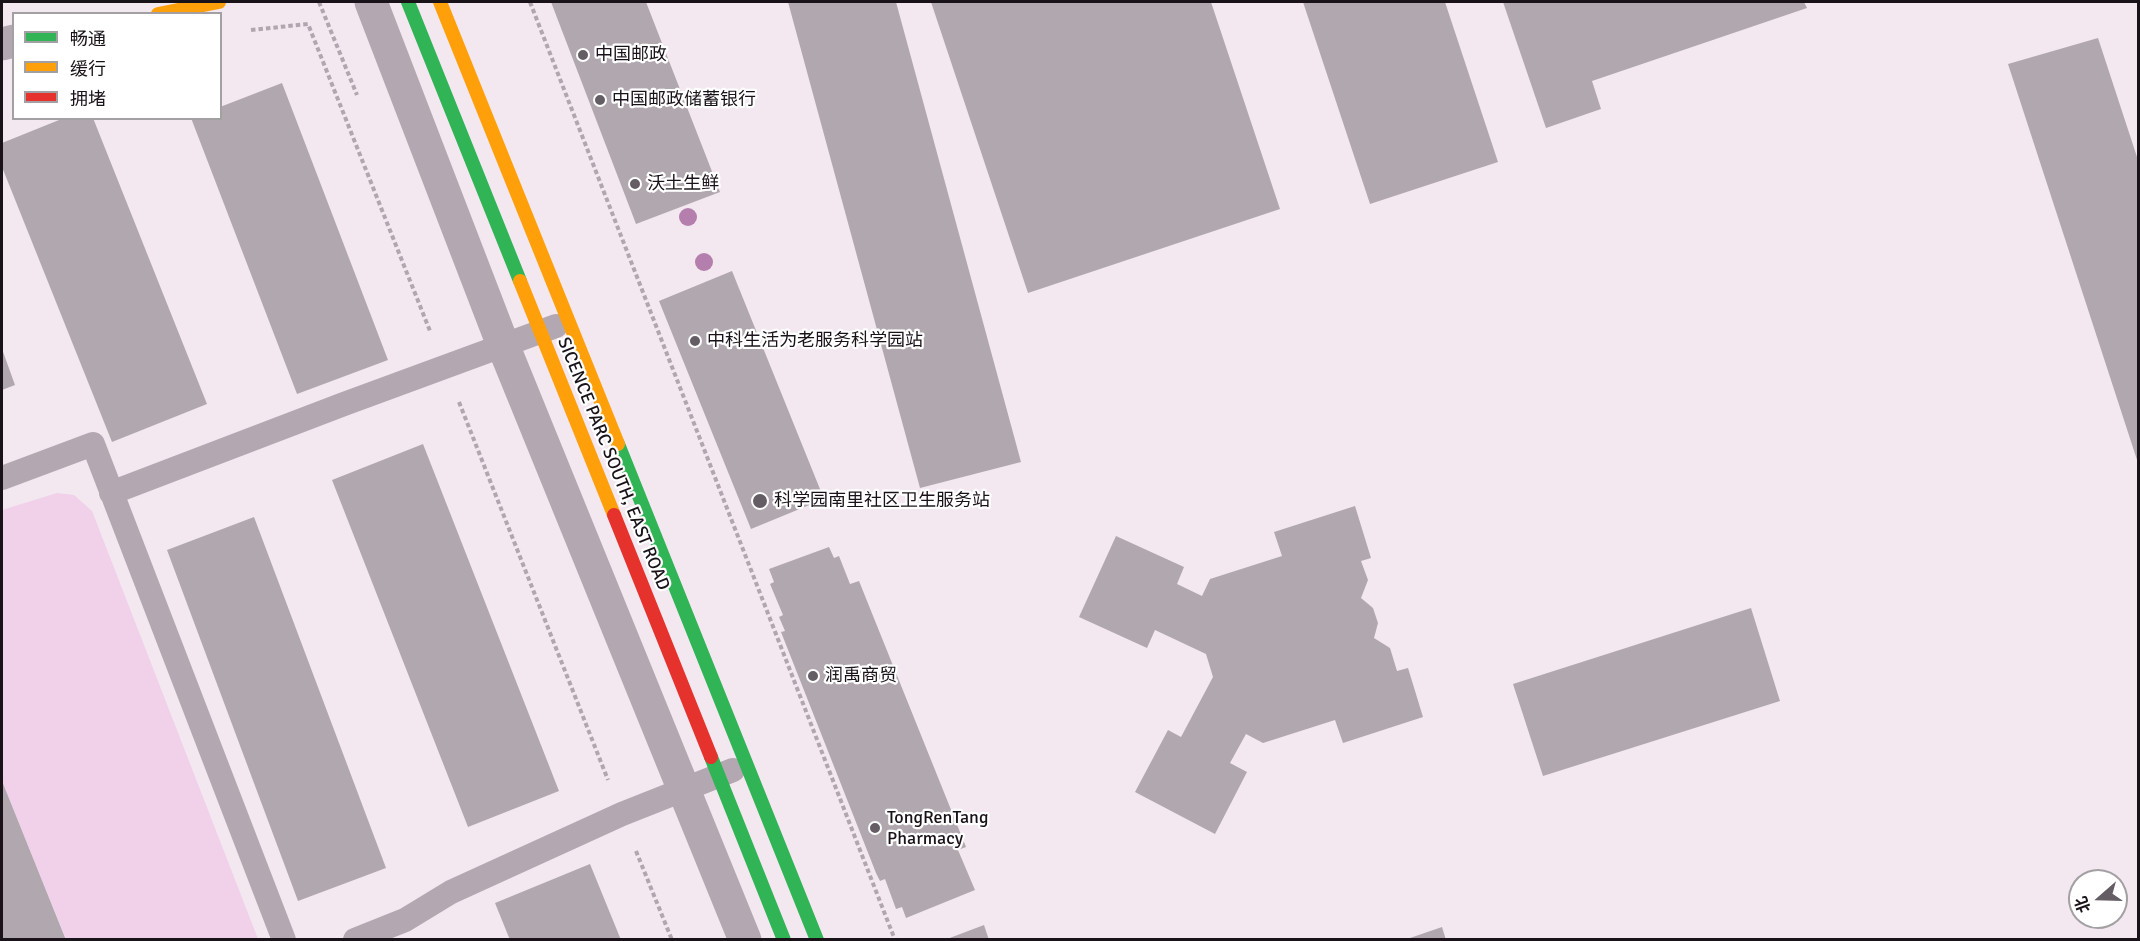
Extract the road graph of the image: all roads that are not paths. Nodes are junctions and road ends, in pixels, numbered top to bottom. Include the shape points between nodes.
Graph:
1 (219, 2) edge
2 (371, 2) edge
3 (408, 2) edge
4 (440, 2) edge
5 (168, 12) edge
6 (568, 322) junction
7 (541, 331) junction
8 (503, 345) junction
9 (2, 478) edge
10 (111, 493) junction
11 (747, 765) junction
12 (718, 776) junction
13 (684, 789) junction
14 (284, 939) edge
15 (355, 939) edge
16 (745, 939) edge
17 (784, 939) edge
18 (817, 939) edge

1 - 5 street
2 - 8 street
3 - 7 street, SICENCE PARC SOUTH, EAST ROAD
4 - 6 street
6 - 7 lane
6 - 11 street
7 - 8 lane
7 - 12 street, SICENCE PARC SOUTH, EAST ROAD
8 - 10 lane
8 - 13 street
9 - 10 lane via 93,444
10 - 14 lane
11 - 12 lane
11 - 18 street
12 - 13 lane
12 - 17 street, SICENCE PARC SOUTH, EAST ROAD
13 - 15 lane via 451,892 405,920
13 - 16 street

